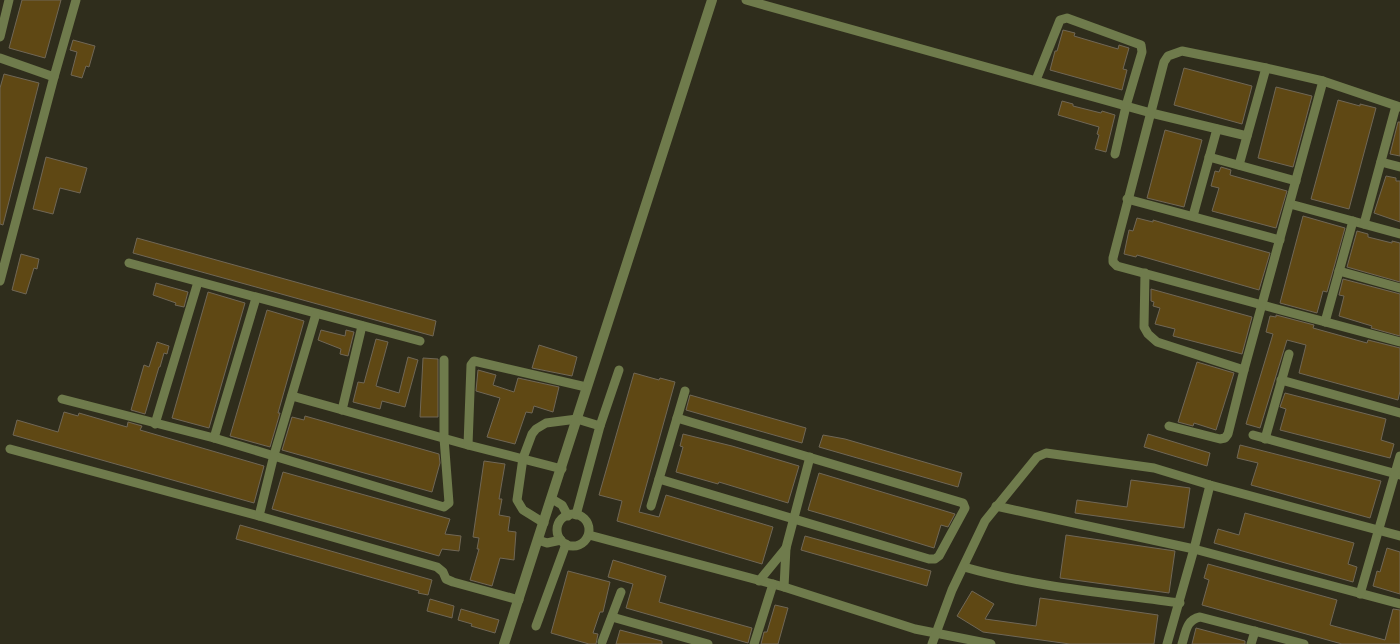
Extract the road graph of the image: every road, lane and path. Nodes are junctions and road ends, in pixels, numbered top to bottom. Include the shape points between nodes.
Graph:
1 (9, 0) edge
2 (76, 0) edge
3 (712, 0) edge
4 (746, 0) edge
5 (0, 37) edge
6 (0, 58) edge
7 (1266, 68) junction
8 (54, 77) junction
9 (1036, 80) junction
10 (1324, 81) junction
11 (1128, 106) junction
12 (1398, 107) edge
13 (1148, 112) junction
14 (1217, 129) junction
15 (1247, 136) junction
16 (1115, 154) dead end
17 (1209, 157) junction
18 (1380, 162) junction
19 (1239, 165) junction
20 (1400, 168) edge
21 (1296, 180) junction
22 (1127, 198) junction
23 (1290, 204) junction
24 (1192, 216) junction
25 (1353, 221) junction
26 (1364, 224) junction
27 (1400, 234) edge
28 (1280, 240) junction
29 (129, 263) dead end
30 (1339, 271) junction
31 (1146, 273) junction
32 (0, 281) edge
33 (198, 282) junction
34 (1400, 288) edge
35 (256, 298) junction
36 (1262, 305) junction
37 (316, 314) junction
38 (1325, 322) junction
39 (362, 326) junction
40 (420, 341) dead end
41 (1400, 342) edge
42 (1288, 354) dead end
43 (444, 360) dead end
44 (619, 370) dead end
45 (1244, 370) junction
46 (1281, 380) junction
47 (586, 387) junction
48 (686, 391) dead end
49 (292, 396) junction
50 (62, 399) dead end
51 (342, 410) junction
52 (1400, 413) edge
53 (677, 418) junction
54 (577, 419) junction
55 (155, 424) junction
56 (600, 426) junction
57 (1169, 426) dead end
58 (1253, 435) dead end
59 (214, 438) junction
60 (448, 439) junction
61 (1265, 439) junction
62 (466, 444) junction
63 (10, 448) dead end
64 (274, 455) junction
65 (1400, 456) edge
66 (810, 457) junction
67 (523, 458) junction
68 (562, 469) junction
69 (1398, 474) edge
70 (659, 479) junction
71 (1210, 485) junction
72 (552, 499) junction
73 (650, 506) dead end
74 (996, 506) junction
75 (572, 515) junction
76 (259, 516) junction
77 (794, 518) junction
78 (544, 523) junction
79 (1380, 530) junction
80 (589, 535) junction
81 (1400, 536) edge
82 (538, 540) junction
83 (563, 542) junction
84 (786, 548) junction
85 (1194, 549) junction
86 (964, 567) junction
87 (759, 581) junction
88 (773, 584) junction
89 (784, 587) junction
90 (622, 592) dead end
91 (1360, 594) junction
92 (519, 600) junction
93 (1180, 603) junction
94 (1400, 604) edge
95 (612, 617) junction
96 (536, 626) dead end
97 (1255, 631) junction
98 (932, 633) junction
99 (602, 642) dead end
100 (504, 644) edge
101 (708, 644) edge
102 (754, 644) edge
103 (932, 644) edge
104 (991, 644) edge
105 (1167, 644) edge
106 (1182, 644) edge
107 (1251, 644) edge
108 (1304, 644) edge

1 - 5 street
2 - 8 street
3 - 47 street
4 - 9 street
6 - 8 street
7 - 10 street
7 - 13 street via 1182,51 1175,53 1164,62
7 - 15 street
8 - 32 street
9 - 11 street
9 - 11 street via 1058,23 1068,18 1141,45
10 - 12 street
10 - 21 street
11 - 13 street
11 - 16 street
12 - 18 street
13 - 14 street
13 - 22 street
14 - 15 street
14 - 17 street
15 - 19 street
17 - 19 street
17 - 24 street
18 - 20 street
18 - 26 street
19 - 21 street
21 - 23 street
22 - 24 street
22 - 31 street via 1113,262 1117,266
23 - 25 street
23 - 28 street
24 - 28 street
25 - 26 street
25 - 30 street
26 - 27 street
28 - 36 street
29 - 33 street
30 - 34 street
30 - 38 street
31 - 36 street
31 - 45 street via 1144,327 1148,334 1157,342
33 - 35 street
33 - 55 street
35 - 37 street
35 - 59 street
36 - 38 street
36 - 45 street
37 - 39 street
37 - 49 street
38 - 41 street
39 - 40 street
39 - 51 street
42 - 46 street
43 - 60 street
44 - 56 street
45 - 57 street via 1227,436 1220,439
46 - 52 street
46 - 61 street
47 - 54 street
47 - 62 street via 474,360 471,365
48 - 53 street
49 - 51 street
49 - 64 street
50 - 55 street
51 - 60 street
53 - 66 street
53 - 70 street
54 - 56 street
54 - 67 street via 541,426 532,434
54 - 68 street
55 - 59 street
56 - 75 street
58 - 61 street
59 - 64 street
60 - 62 street
60 - 64 street via 449,503 444,507
61 - 69 street
62 - 67 street
63 - 76 street
64 - 76 street
65 - 69 street
66 - 77 street
66 - 77 street via 963,503 965,508 935,559
67 - 68 street
67 - 78 street via 517,500 523,510
68 - 72 street
69 - 79 street
70 - 73 street
70 - 77 street
71 - 74 street via 1154,468 1046,452 1037,457
71 - 79 street
71 - 85 street
72 - 75 street
72 - 78 street
74 - 85 street
74 - 86 street via 984,521
75 - 80 street via 587,522
75 - 83 street via 558,526
76 - 92 street via 436,567 453,582
77 - 84 street
78 - 82 street
79 - 81 street
79 - 91 street
80 - 83 street via 582,544 571,546
80 - 87 street
82 - 83 street
82 - 92 street
83 - 96 street
84 - 87 street
84 - 89 street
85 - 91 street
85 - 93 street
86 - 93 street via 1040,583
86 - 98 street
87 - 88 street
88 - 89 street
88 - 102 street
89 - 98 street
90 - 95 street
91 - 94 street
92 - 100 street
93 - 105 street
95 - 99 street
95 - 101 street
97 - 106 street via 1200,617 1188,624
97 - 107 street
97 - 108 street
98 - 103 street
98 - 104 street

